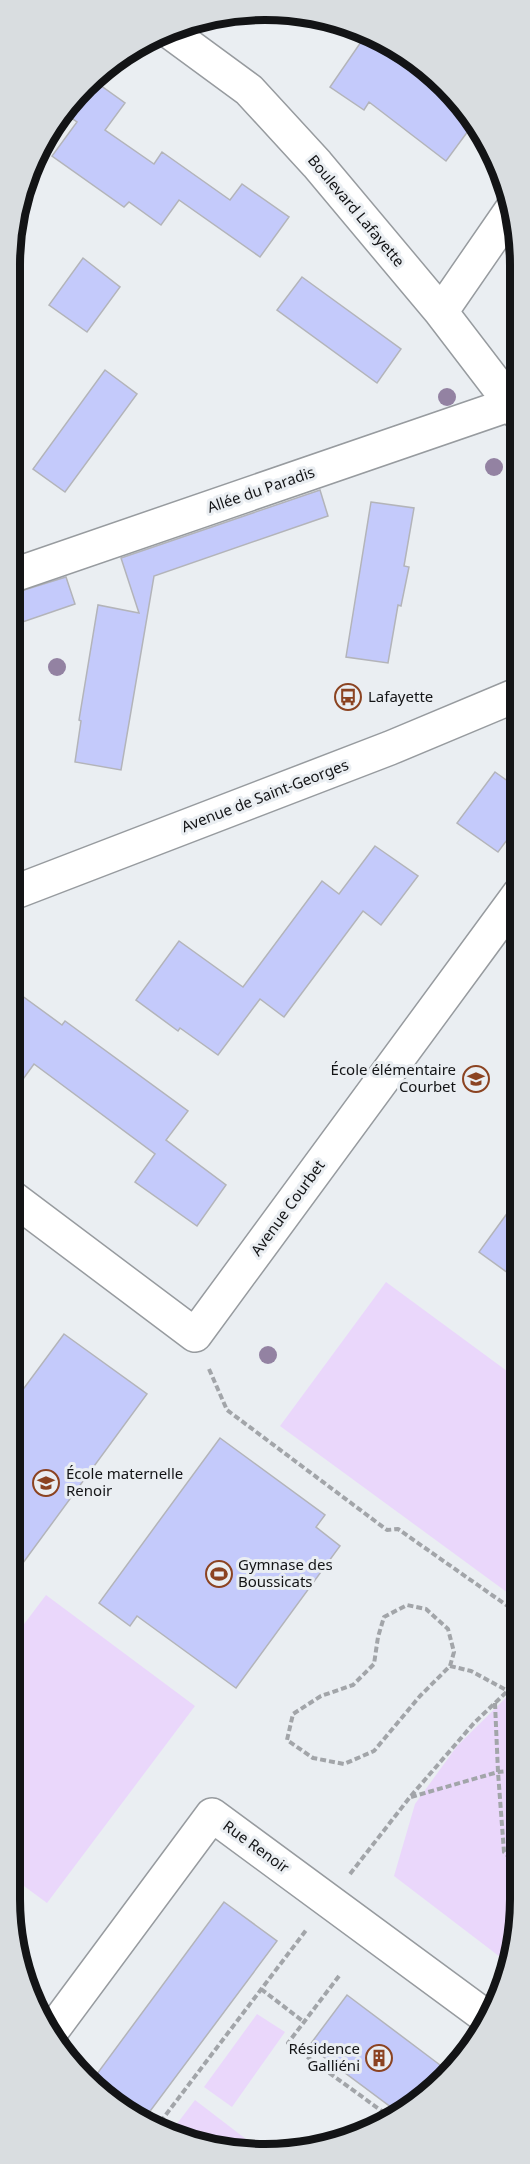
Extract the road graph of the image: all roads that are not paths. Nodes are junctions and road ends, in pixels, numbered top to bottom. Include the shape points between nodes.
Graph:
1 (176, 36) edge
2 (506, 218) edge
3 (441, 312) junction
4 (510, 402) edge
5 (510, 411) edge
6 (20, 573) edge
7 (510, 698) edge
8 (20, 890) edge
9 (510, 906) edge
10 (20, 1204) edge
11 (482, 2014) edge
12 (55, 2026) edge

1 - 3 street, Boulevard Lafayette via 249,90 317,164
2 - 3 street
3 - 4 street, Boulevard Lafayette
5 - 6 street, Allée du Paradis
7 - 8 street, Avenue de Saint-Georges
9 - 10 street, Avenue Courbet via 195,1335
11 - 12 street, Rue Renoir via 212,1815

